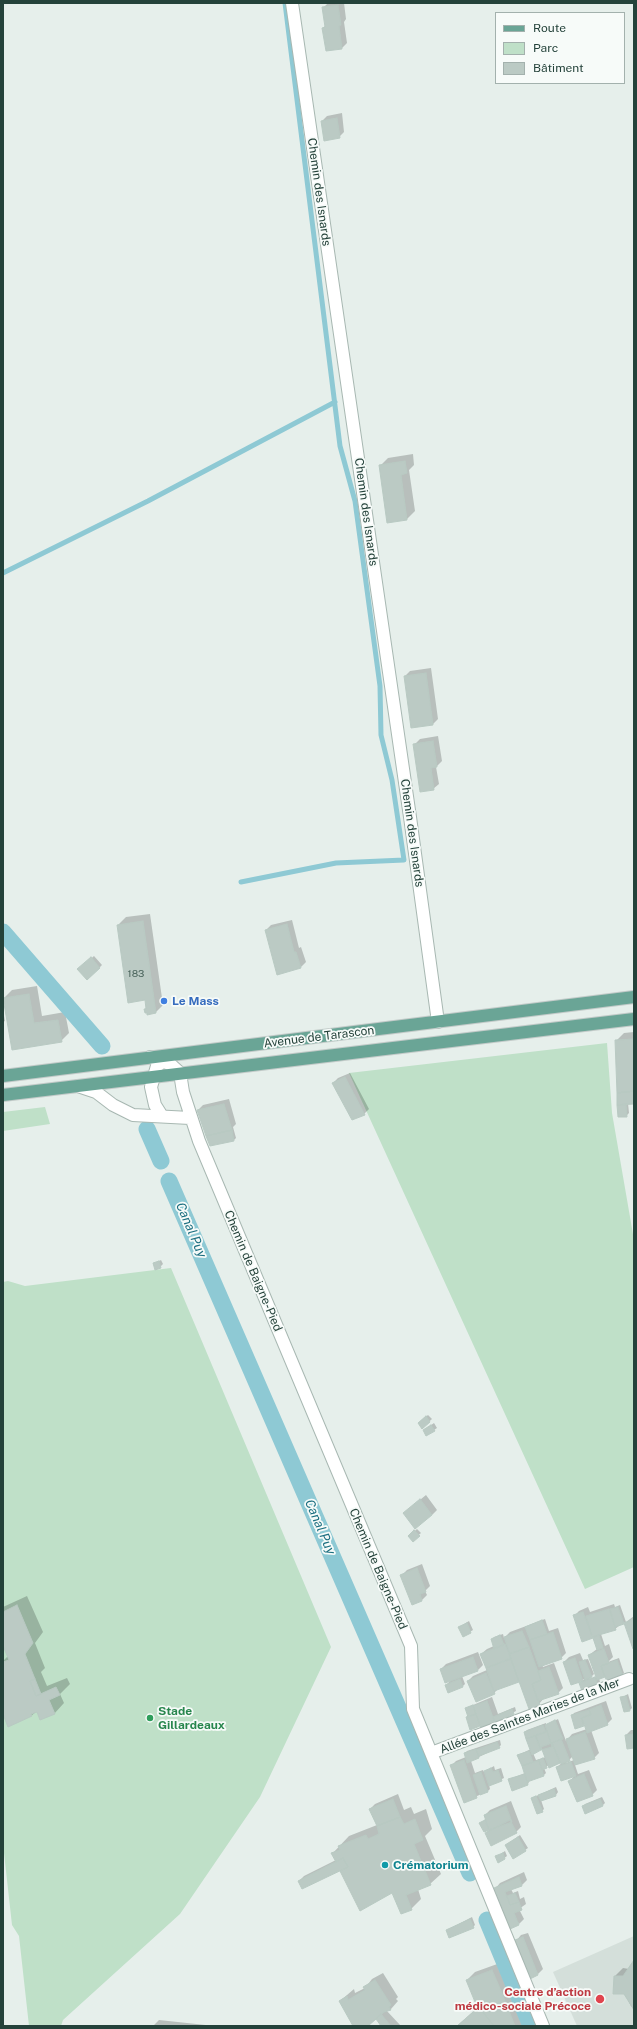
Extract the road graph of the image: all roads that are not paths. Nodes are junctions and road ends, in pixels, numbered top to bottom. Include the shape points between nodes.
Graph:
1 (292, 3) edge
2 (634, 997) edge
3 (634, 1019) edge
4 (438, 1022) junction
5 (168, 1058) junction
6 (180, 1074) junction
7 (3, 1076) edge
8 (153, 1077) junction
9 (78, 1086) junction
10 (3, 1095) edge
11 (162, 1116) junction
12 (190, 1118) junction
13 (629, 1679) dead end
14 (431, 1753) junction
15 (543, 2026) edge

1 - 4 street, Chemin des Isnards
2 - 4 main road, Avenue de Tarascon
3 - 6 main road, Avenue de Tarascon
4 - 5 main road, Avenue de Tarascon
5 - 6 street
5 - 7 main road, Avenue de Tarascon via 150,1057
5 - 8 street via 157,1066
6 - 8 main road, Avenue de Tarascon
6 - 12 street, Chemin de Baigne-Pied
8 - 9 main road, Avenue de Tarascon
8 - 11 street via 152,1098
9 - 10 main road, Avenue de Tarascon
9 - 11 street via 96,1092 133,1115
11 - 12 street
12 - 14 street, Chemin de Baigne-Pied via 411,1646 413,1709
13 - 14 street, Allée des Saintes Maries de la Mer
14 - 15 street, Chemin de Baigne-Pied

